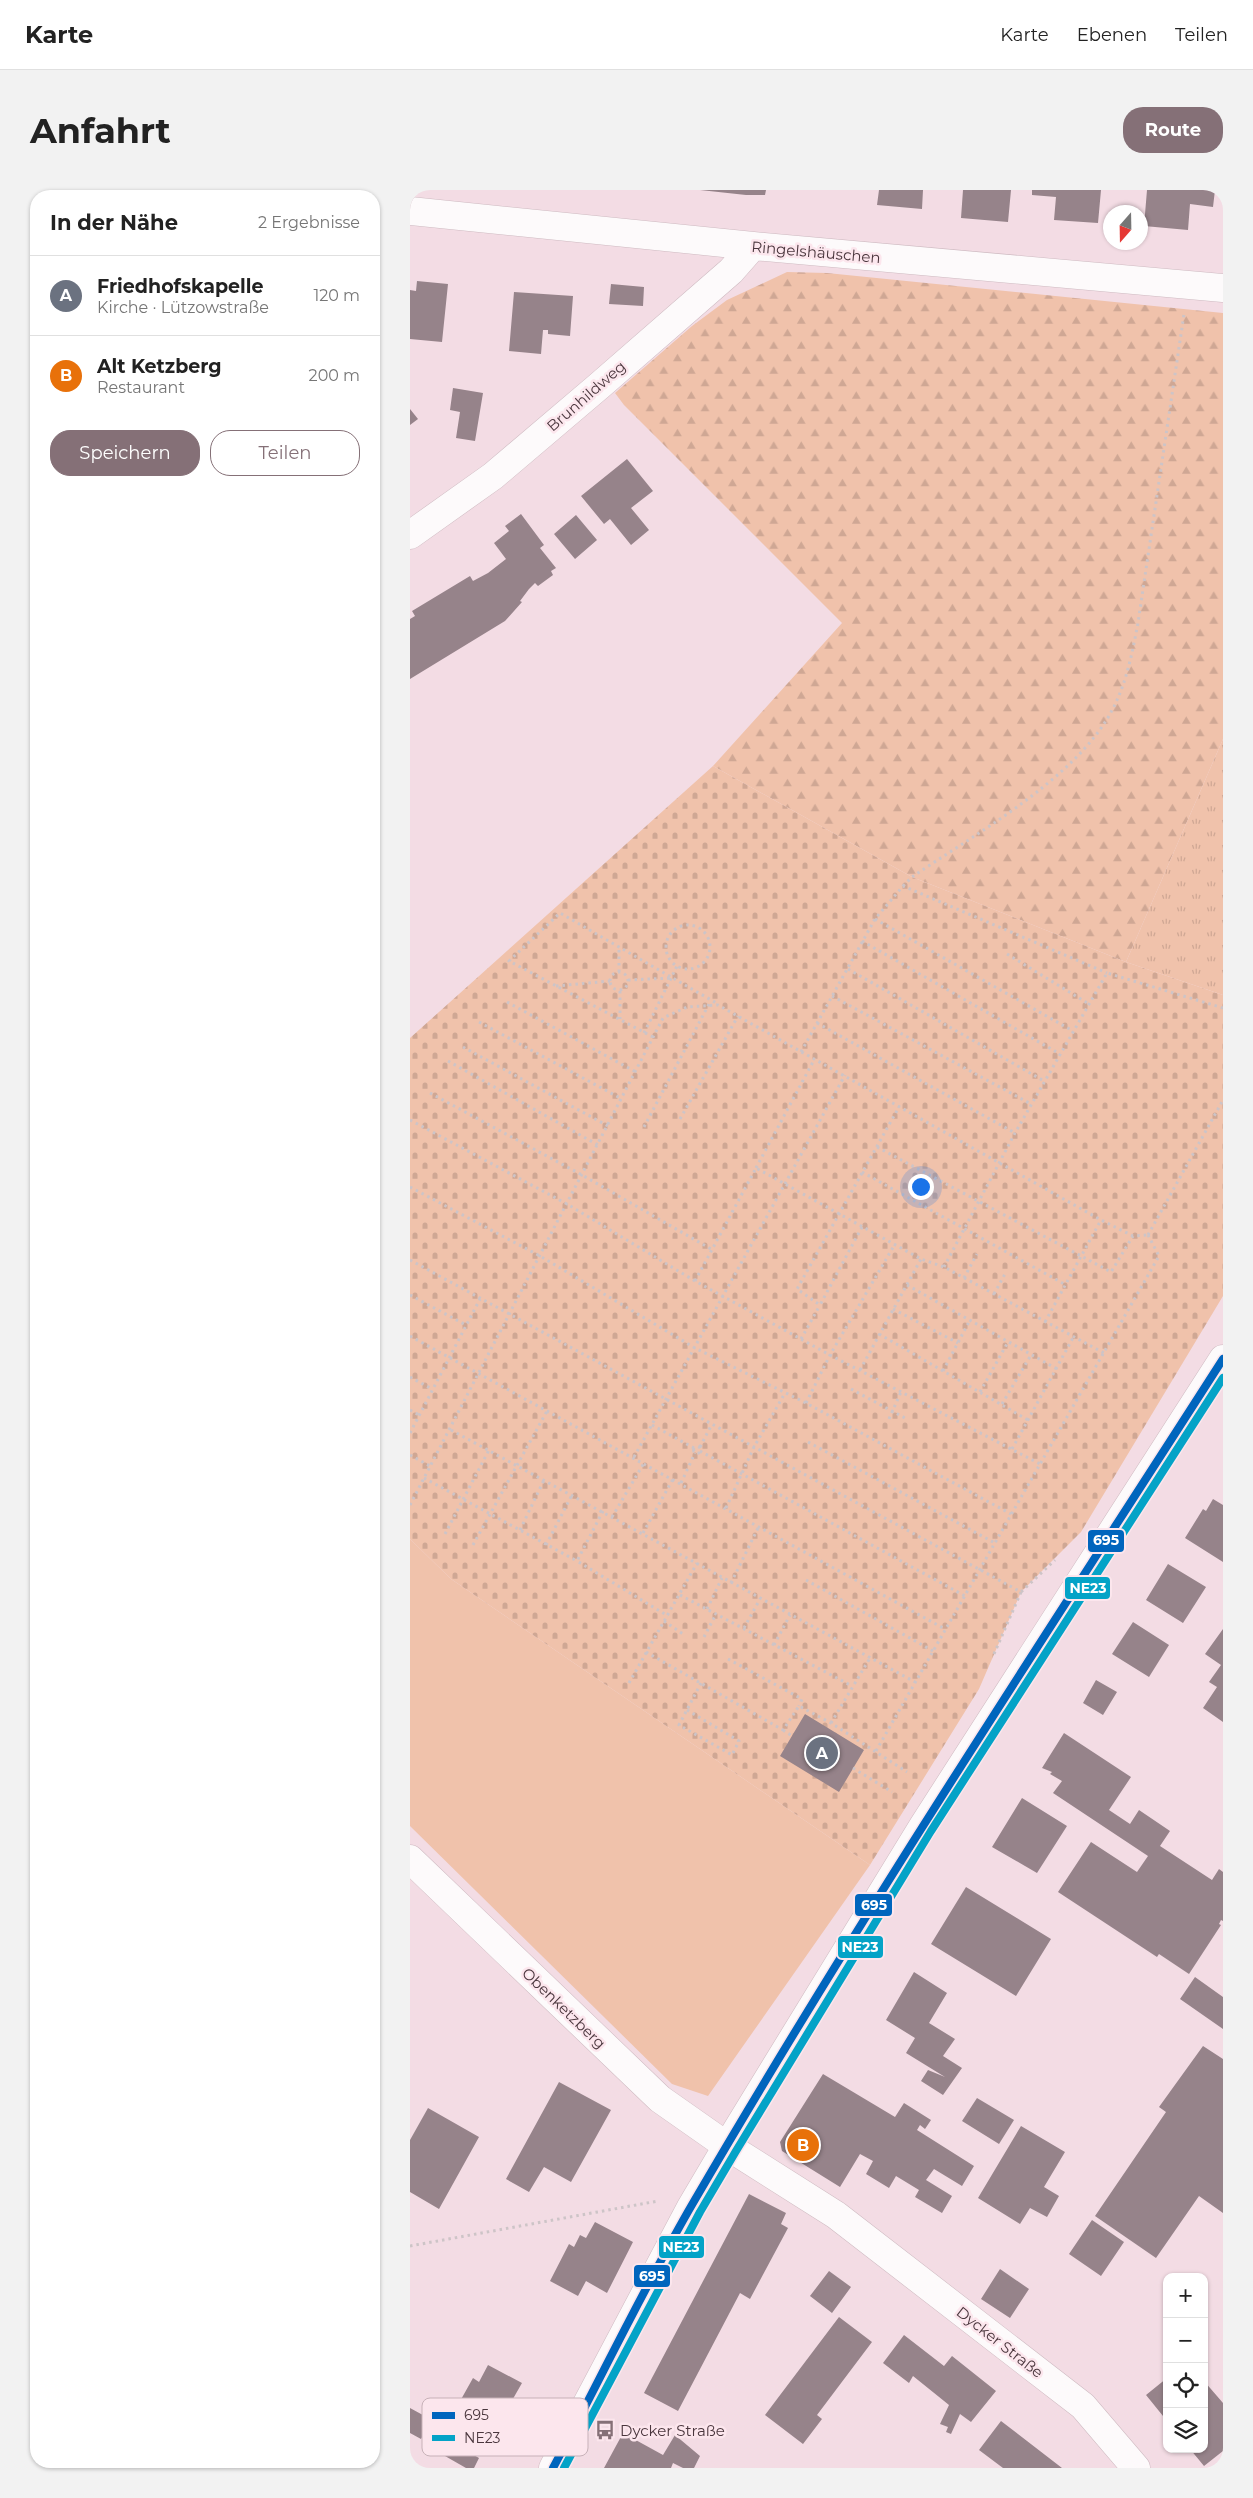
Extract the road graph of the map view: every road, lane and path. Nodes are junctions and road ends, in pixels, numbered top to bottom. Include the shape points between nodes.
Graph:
1 (410, 211) edge
2 (753, 246) junction
3 (1188, 286) junction
4 (1223, 288) edge
5 (410, 535) edge
6 (903, 886) junction
7 (875, 919) junction
8 (862, 941) junction
9 (619, 948) junction
10 (1007, 954) dead end
11 (677, 966) junction
12 (848, 969) junction
13 (619, 972) junction
14 (1106, 973) junction
15 (672, 978) junction
16 (610, 980) junction
17 (628, 980) junction
18 (555, 986) junction
19 (620, 990) junction
20 (832, 996) junction
21 (507, 1002) dead end
22 (709, 1004) junction
23 (1089, 1004) junction
24 (718, 1005) junction
25 (1223, 1008) edge
26 (655, 1014) junction
27 (738, 1016) junction
28 (663, 1018) junction
29 (620, 1020) junction
30 (479, 1022) dead end
31 (817, 1023) junction
32 (1074, 1031) junction
33 (644, 1032) junction
34 (653, 1037) junction
35 (464, 1047) dead end
36 (801, 1052) junction
37 (1060, 1054) junction
38 (814, 1060) junction
39 (448, 1061) dead end
40 (636, 1072) junction
41 (845, 1075) junction
42 (1044, 1081) junction
43 (430, 1093) dead end
44 (622, 1099) junction
45 (1223, 1100) edge
46 (1031, 1104) junction
47 (899, 1107) junction
48 (680, 1119) dead end
49 (410, 1120) edge
50 (608, 1126) junction
51 (644, 1127) dead end
52 (1014, 1133) junction
53 (598, 1145) junction
54 (876, 1147) junction
55 (999, 1162) junction
56 (756, 1168) junction
57 (862, 1172) junction
58 (582, 1175) junction
59 (786, 1184) junction
60 (410, 1187) edge
61 (978, 1201) junction
62 (566, 1204) junction
63 (839, 1214) junction
64 (1101, 1220) junction
65 (862, 1227) junction
66 (964, 1230) junction
67 (1148, 1235) junction
68 (1133, 1236) junction
69 (895, 1244) junction
70 (712, 1250) junction
71 (977, 1254) dead end
72 (540, 1256) junction
73 (1081, 1256) junction
74 (921, 1259) junction
75 (410, 1260) edge
76 (944, 1267) junction
77 (1006, 1272) dead end
78 (964, 1278) junction
79 (695, 1281) junction
80 (907, 1285) junction
81 (1066, 1285) junction
82 (994, 1294) junction
83 (410, 1295) edge
84 (724, 1297) junction
85 (480, 1299) junction
86 (820, 1305) junction
87 (893, 1309) junction
88 (508, 1315) junction
89 (970, 1320) junction
90 (1045, 1322) junction
91 (466, 1325) junction
92 (879, 1334) junction
93 (410, 1336) edge
94 (1074, 1336) junction
95 (801, 1339) junction
96 (1008, 1342) junction
97 (958, 1343) junction
98 (695, 1348) junction
99 (1104, 1353) junction
100 (1030, 1354) junction
101 (830, 1355) junction
102 (449, 1357) junction
103 (1223, 1359) edge
104 (1057, 1369) junction
105 (860, 1370) junction
106 (943, 1371) junction
107 (478, 1374) junction
108 (410, 1377) edge
109 (432, 1389) junction
110 (850, 1389) dead end
111 (785, 1392) junction
112 (901, 1392) junction
113 (980, 1392) junction
114 (666, 1399) junction
115 (806, 1403) junction
116 (1002, 1404) junction
117 (410, 1410) edge
118 (547, 1411) junction
119 (892, 1412) junction
120 (419, 1415) junction
121 (905, 1418) dead end
122 (889, 1419) dead end
123 (1028, 1420) junction
124 (712, 1424) junction
125 (652, 1425) junction
126 (450, 1430) junction
127 (410, 1433) edge
128 (808, 1442) dead end
129 (754, 1447) junction
130 (694, 1448) junction
131 (700, 1449) junction
132 (1012, 1449) junction
133 (489, 1450) junction
134 (696, 1453) junction
135 (410, 1456) edge
136 (634, 1458) junction
137 (644, 1463) junction
138 (1040, 1464) junction
139 (430, 1466) junction
140 (517, 1466) junction
141 (741, 1475) junction
142 (424, 1478) junction
143 (673, 1478) junction
144 (544, 1480) junction
145 (681, 1483) junction
146 (572, 1495) junction
147 (463, 1499) junction
148 (410, 1504) edge
149 (726, 1508) junction
150 (602, 1511) junction
151 (491, 1514) junction
152 (1011, 1514) junction
153 (612, 1517) junction
154 (759, 1526) junction
155 (520, 1530) junction
156 (643, 1533) junction
157 (445, 1534) dead end
158 (995, 1543) junction
159 (472, 1545) dead end
160 (546, 1545) junction
161 (1062, 1554) dead end
162 (577, 1561) junction
163 (697, 1563) junction
164 (981, 1569) junction
165 (722, 1578) junction
166 (806, 1580) dead end
167 (730, 1582) junction
168 (1021, 1592) junction
169 (680, 1595) junction
170 (965, 1596) junction
171 (760, 1599) junction
172 (707, 1609) junction
173 (716, 1614) junction
174 (790, 1615) junction
175 (668, 1616) junction
176 (664, 1622) junction
177 (744, 1628) junction
178 (945, 1629) junction
179 (683, 1634) dead end
180 (704, 1636) dead end
181 (774, 1644) junction
182 (933, 1651) junction
183 (646, 1652) junction
184 (870, 1658) junction
185 (728, 1659) dead end
186 (990, 1663) dead end
187 (914, 1682) junction
188 (629, 1683) dead end
189 (701, 1683) junction
190 (852, 1686) junction
191 (799, 1706) junction
192 (687, 1710) junction
193 (831, 1723) junction
194 (783, 1730) junction
195 (792, 1736) dead end
196 (876, 1751) junction
197 (853, 1768) dead end
198 (907, 1772) dead end
199 (892, 1792) dead end
200 (410, 1859) edge
201 (727, 2146) junction
202 (691, 2207) junction
203 (410, 2246) edge
204 (588, 2402) edge
205 (559, 2456) edge
206 (553, 2468) edge
207 (1136, 2468) edge

1 - 2 street, Ringelshäuschen
2 - 3 street, Ringelshäuschen
2 - 5 street, Brunhildweg via 731,271 493,476
3 - 4 street, Ringelshäuschen
3 - 6 path via 1138,623 1128,673 1111,713 1088,746 1045,786
6 - 7 path
6 - 14 path
7 - 8 path
7 - 32 path
8 - 12 path
8 - 37 path
9 - 13 path
9 - 15 path
9 - 18 path via 560,913 509,961
10 - 23 path
11 - 11 path via 671,962 666,948 670,934 683,925 698,927 710,944 707,958 691,970
11 - 15 path
12 - 20 path
12 - 42 path
13 - 16 path
13 - 17 path
14 - 23 path
14 - 25 path
15 - 17 path
15 - 24 path
15 - 26 path
16 - 18 path
16 - 19 path via 614,989
17 - 19 path via 627,986
18 - 29 path
19 - 29 path
20 - 31 path
20 - 46 path
21 - 40 path
22 - 24 path
22 - 28 path via 687,1007
22 - 51 path
23 - 32 path
24 - 27 path
26 - 28 path
26 - 33 path
27 - 36 path
27 - 48 path
28 - 34 path
29 - 33 path
30 - 44 path
31 - 36 path
31 - 52 path
32 - 37 path
33 - 34 path
34 - 40 path
35 - 50 path
36 - 38 path
37 - 42 path
38 - 41 path
38 - 56 path
39 - 53 path
40 - 44 path
41 - 47 path
41 - 59 path
42 - 46 path
43 - 58 path
44 - 50 path
45 - 67 path
46 - 52 path
47 - 54 path
47 - 55 path
49 - 62 path
50 - 53 path
52 - 55 path
53 - 58 path
54 - 57 path
54 - 61 path
55 - 61 path
55 - 64 path
56 - 59 path
56 - 70 path
57 - 63 path
57 - 66 path
58 - 62 path
58 - 70 path
59 - 63 path
59 - 84 path
60 - 72 path
61 - 66 path
61 - 73 path
62 - 72 path
62 - 79 path
63 - 65 path
63 - 86 path via 797,1289
64 - 68 path
64 - 73 path
65 - 69 path
65 - 86 path
66 - 76 path
66 - 81 path
67 - 68 path
67 - 99 path via 1159,1256
68 - 73 path via 1112,1272
69 - 74 path
69 - 101 path
70 - 79 path
71 - 78 path
72 - 88 path
72 - 98 path
73 - 81 path
74 - 76 path
74 - 80 path
75 - 85 path
76 - 78 path
77 - 82 path
78 - 82 path
79 - 84 path
80 - 87 path
80 - 89 path
81 - 90 path
82 - 90 path
83 - 91 path
84 - 95 path
84 - 98 path
85 - 88 path
85 - 91 path
86 - 95 path
87 - 92 path
87 - 97 path
88 - 107 path
88 - 114 path
89 - 96 path
89 - 97 path
90 - 94 path
91 - 102 path
92 - 105 path
92 - 106 path
93 - 102 path
94 - 99 path
94 - 104 path
95 - 101 path
96 - 100 path
96 - 113 path
97 - 106 path
98 - 111 path
98 - 114 path
99 - 138 path
100 - 104 path
100 - 116 path
101 - 105 path
101 - 115 path
102 - 107 path
102 - 109 path
103 - 201 street via 923,1826
104 - 123 path
105 - 112 path
106 - 113 path
107 - 118 path
107 - 126 path
108 - 109 path
109 - 120 path
110 - 119 path
111 - 115 path
111 - 129 path
112 - 119 path
112 - 132 path
113 - 116 path
114 - 124 path
114 - 125 path
115 - 152 path
116 - 123 path
117 - 120 path
118 - 136 path
118 - 140 path
119 - 121 path
119 - 122 path
120 - 127 path
123 - 132 path
124 - 129 path
124 - 131 path
125 - 130 path
125 - 136 path
126 - 133 path
126 - 139 path
128 - 158 path
129 - 141 path
129 - 164 path
130 - 131 path
130 - 134 path
131 - 134 path
131 - 141 path
132 - 138 path
133 - 140 path
133 - 147 path
134 - 145 path
135 - 139 path
136 - 137 path
137 - 143 path
137 - 153 path
138 - 152 path
139 - 142 path
140 - 144 path
140 - 151 path
141 - 149 path
141 - 170 path
142 - 147 path
142 - 148 path
143 - 145 path
143 - 156 path
144 - 146 path
144 - 155 path
145 - 149 path
146 - 150 path
146 - 160 path
147 - 151 path
147 - 157 path
149 - 154 path
150 - 153 path
150 - 162 path
151 - 155 path
151 - 159 path
152 - 158 path
153 - 156 path
154 - 167 path
154 - 178 path
155 - 160 path
156 - 163 path
158 - 164 path
160 - 162 path
161 - 168 path
162 - 175 path
163 - 165 path
163 - 169 path
164 - 168 path
164 - 170 path
165 - 167 path
165 - 172 path
166 - 182 path
167 - 171 path
168 - 186 path
169 - 172 path
169 - 175 path
170 - 178 path
171 - 174 path
171 - 177 path
172 - 173 path
173 - 177 path
173 - 180 path
174 - 181 path
174 - 184 path
175 - 176 path
176 - 179 path
176 - 183 path
177 - 181 path
178 - 182 path
181 - 190 path
182 - 187 path
183 - 188 path
183 - 189 path
184 - 187 path
184 - 190 path
185 - 191 path via 802,1699
187 - 196 path
189 - 192 path
189 - 194 path
190 - 193 path
191 - 193 path
191 - 194 path
192 - 192 path via 679,1725 732,1755 739,1741
193 - 196 path
194 - 195 path
196 - 198 path
197 - 199 path
200 - 201 street, Obenketzberg via 660,2099
201 - 202 street
201 - 207 street, Dycker Straße via 836,2214 1083,2406
202 - 203 path via 655,2201
202 - 204 street
205 - 206 street

